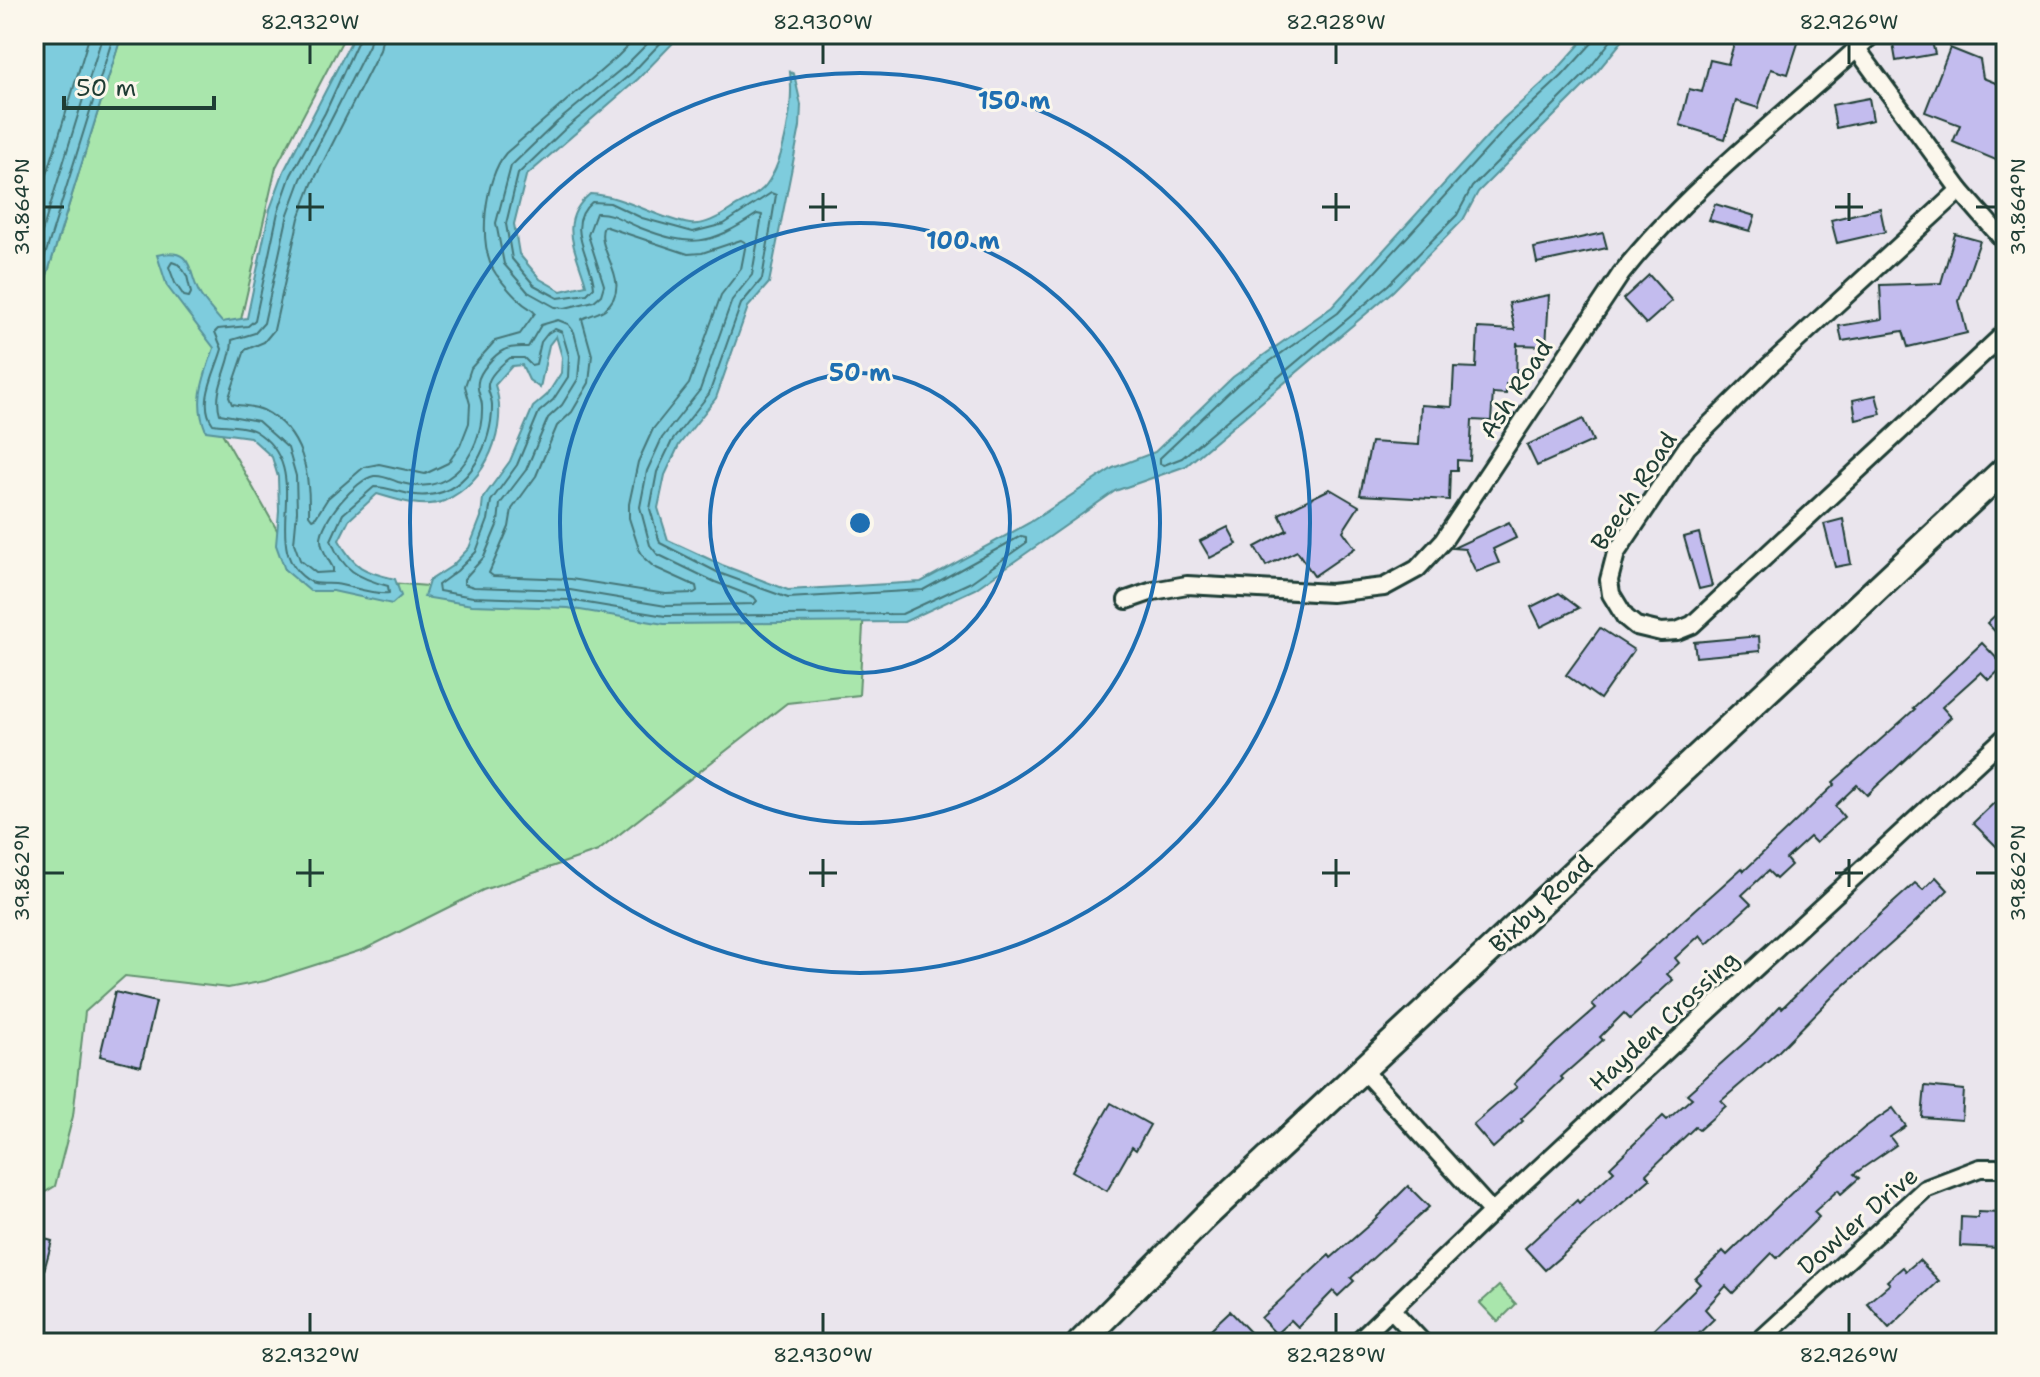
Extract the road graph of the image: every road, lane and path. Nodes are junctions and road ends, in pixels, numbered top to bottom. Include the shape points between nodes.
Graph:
1 (1873, 34) edge
2 (1857, 49) junction
3 (1960, 190) junction
4 (2006, 243) edge
5 (2006, 332) edge
6 (2006, 468) edge
7 (1127, 600) dead end
8 (2006, 736) edge
9 (1362, 1069) junction
10 (2006, 1168) edge
11 (1492, 1212) junction
12 (1392, 1310) junction
13 (1080, 1343) edge
14 (1356, 1343) edge
15 (1423, 1343) edge
16 (1757, 1343) edge

1 - 2 street, Ash Road
2 - 3 street
2 - 7 street, Ash Road via 1640,250 1452,529 1417,569 1384,587 1331,593 1187,585
3 - 4 street
3 - 5 street, Beech Road via 1687,447 1616,553 1609,580 1617,608 1648,630 1677,631 1692,625
6 - 9 street, Bixby Road
8 - 11 street, Hayden Crossing
9 - 11 street
9 - 13 street, Bixby Road
10 - 16 street, Dowler Drive via 1980,1168 1925,1189
11 - 12 street, Hayden Crossing
12 - 14 street, Hayden Crossing
12 - 15 street

